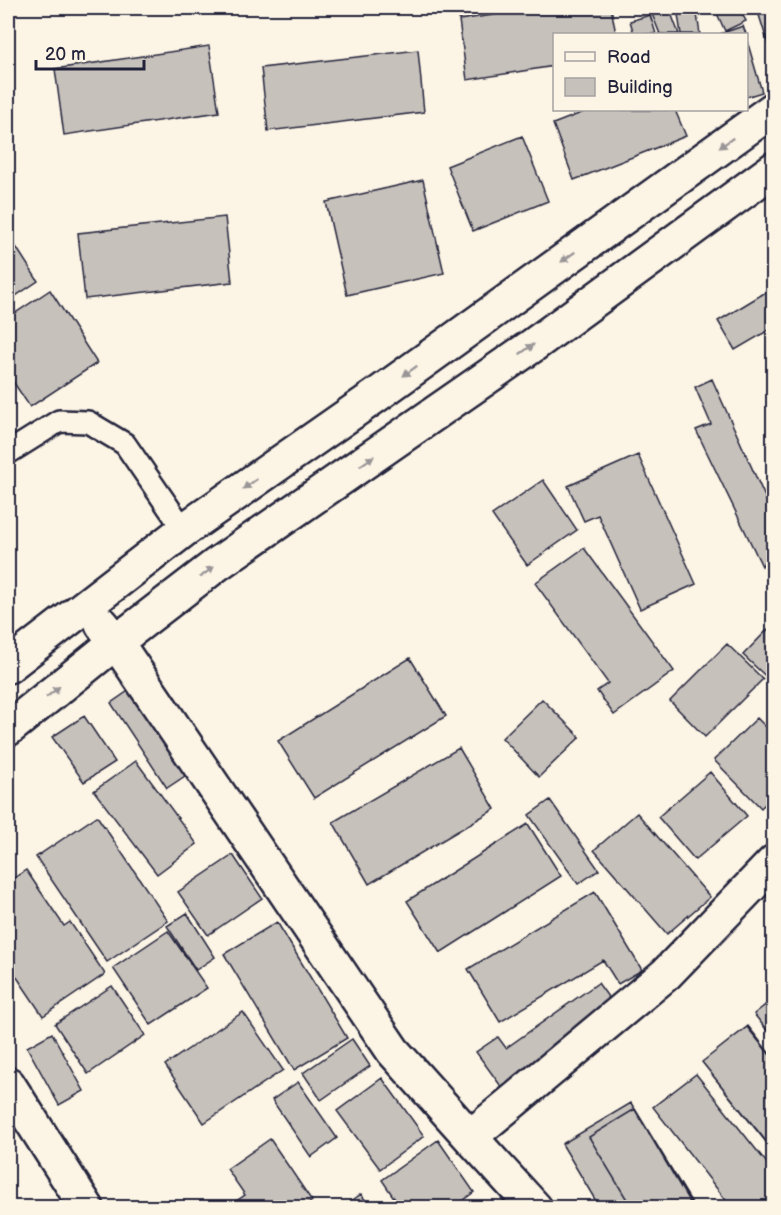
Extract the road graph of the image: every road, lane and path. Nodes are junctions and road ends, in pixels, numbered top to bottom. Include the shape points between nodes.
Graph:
1 (774, 109) edge
2 (774, 169) edge
3 (8, 453) edge
4 (184, 530) junction
5 (88, 605) junction
6 (116, 642) junction
7 (8, 666) edge
8 (8, 729) edge
9 (774, 862) edge
10 (8, 1084) edge
11 (470, 1137) junction
12 (87, 1208) edge
13 (535, 1208) edge

1 -> 4 street
6 -> 2 street via 216,565 532,346
3 - 4 lane via 59,421 88,422 124,444
4 - 5 street
5 - 6 street
5 - 7 street
8 -> 6 street
6 - 11 street via 393,1051
9 - 11 street via 666,974
10 - 12 street
11 - 13 street

